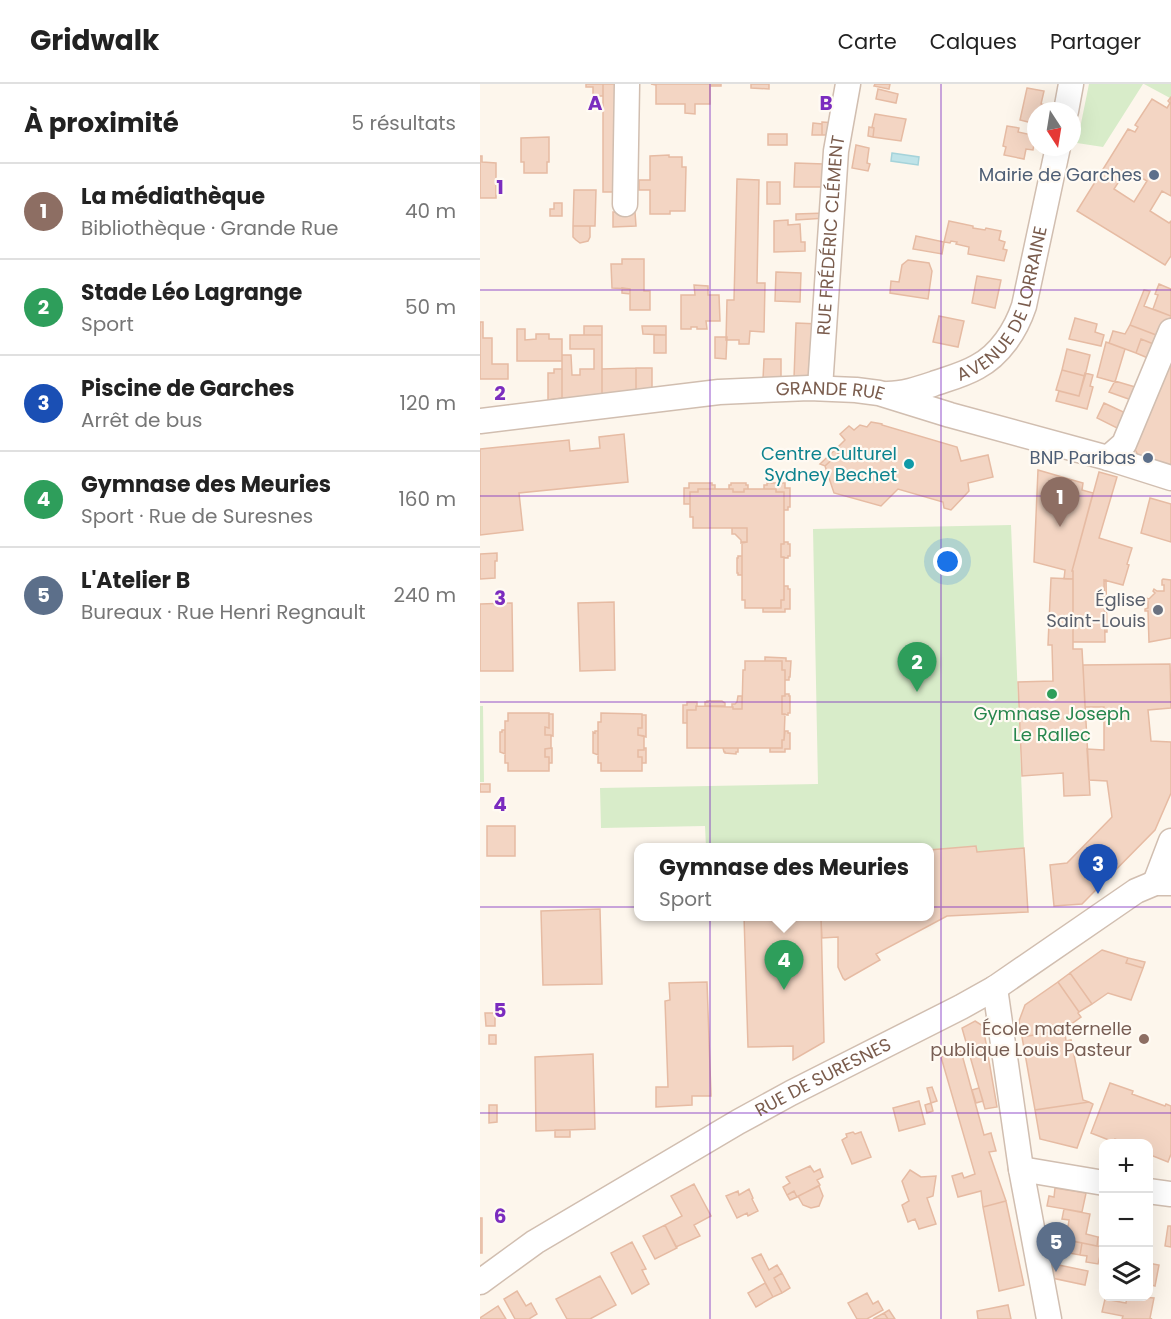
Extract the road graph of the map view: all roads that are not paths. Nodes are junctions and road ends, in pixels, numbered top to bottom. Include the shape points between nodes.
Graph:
1 (627, 84) edge
2 (848, 84) edge
3 (1071, 84) edge
4 (1068, 102) edge
5 (1056, 156) edge
6 (625, 204) dead end
7 (1171, 331) edge
8 (820, 388) junction
9 (879, 393) junction
10 (480, 421) edge
11 (1108, 458) junction
12 (1171, 478) edge
13 (1171, 841) edge
14 (1163, 883) edge
15 (995, 988) junction
16 (1021, 1169) junction
17 (1099, 1182) edge
18 (1153, 1192) edge
19 (1171, 1194) edge
20 (480, 1282) edge
21 (1049, 1319) edge

1 - 6 street
2 - 8 street, RUE FRÉDÉRIC CLÉMENT via 836,151
3 - 4 street
5 - 9 street, AVENUE DE LORRAINE via 1024,306 1014,330 996,353 977,367 909,391
7 - 11 street via 1124,444
8 - 9 street, GRANDE RUE
8 - 10 street, GRANDE RUE via 719,392
9 - 11 street, GRANDE RUE
11 - 12 street, GRANDE RUE
13 - 14 street
14 - 15 street, RUE DE SURESNES via 1136,891
15 - 16 street
15 - 20 street, RUE DE SURESNES via 738,1122 535,1242
16 - 17 street
16 - 21 street
18 - 19 street

